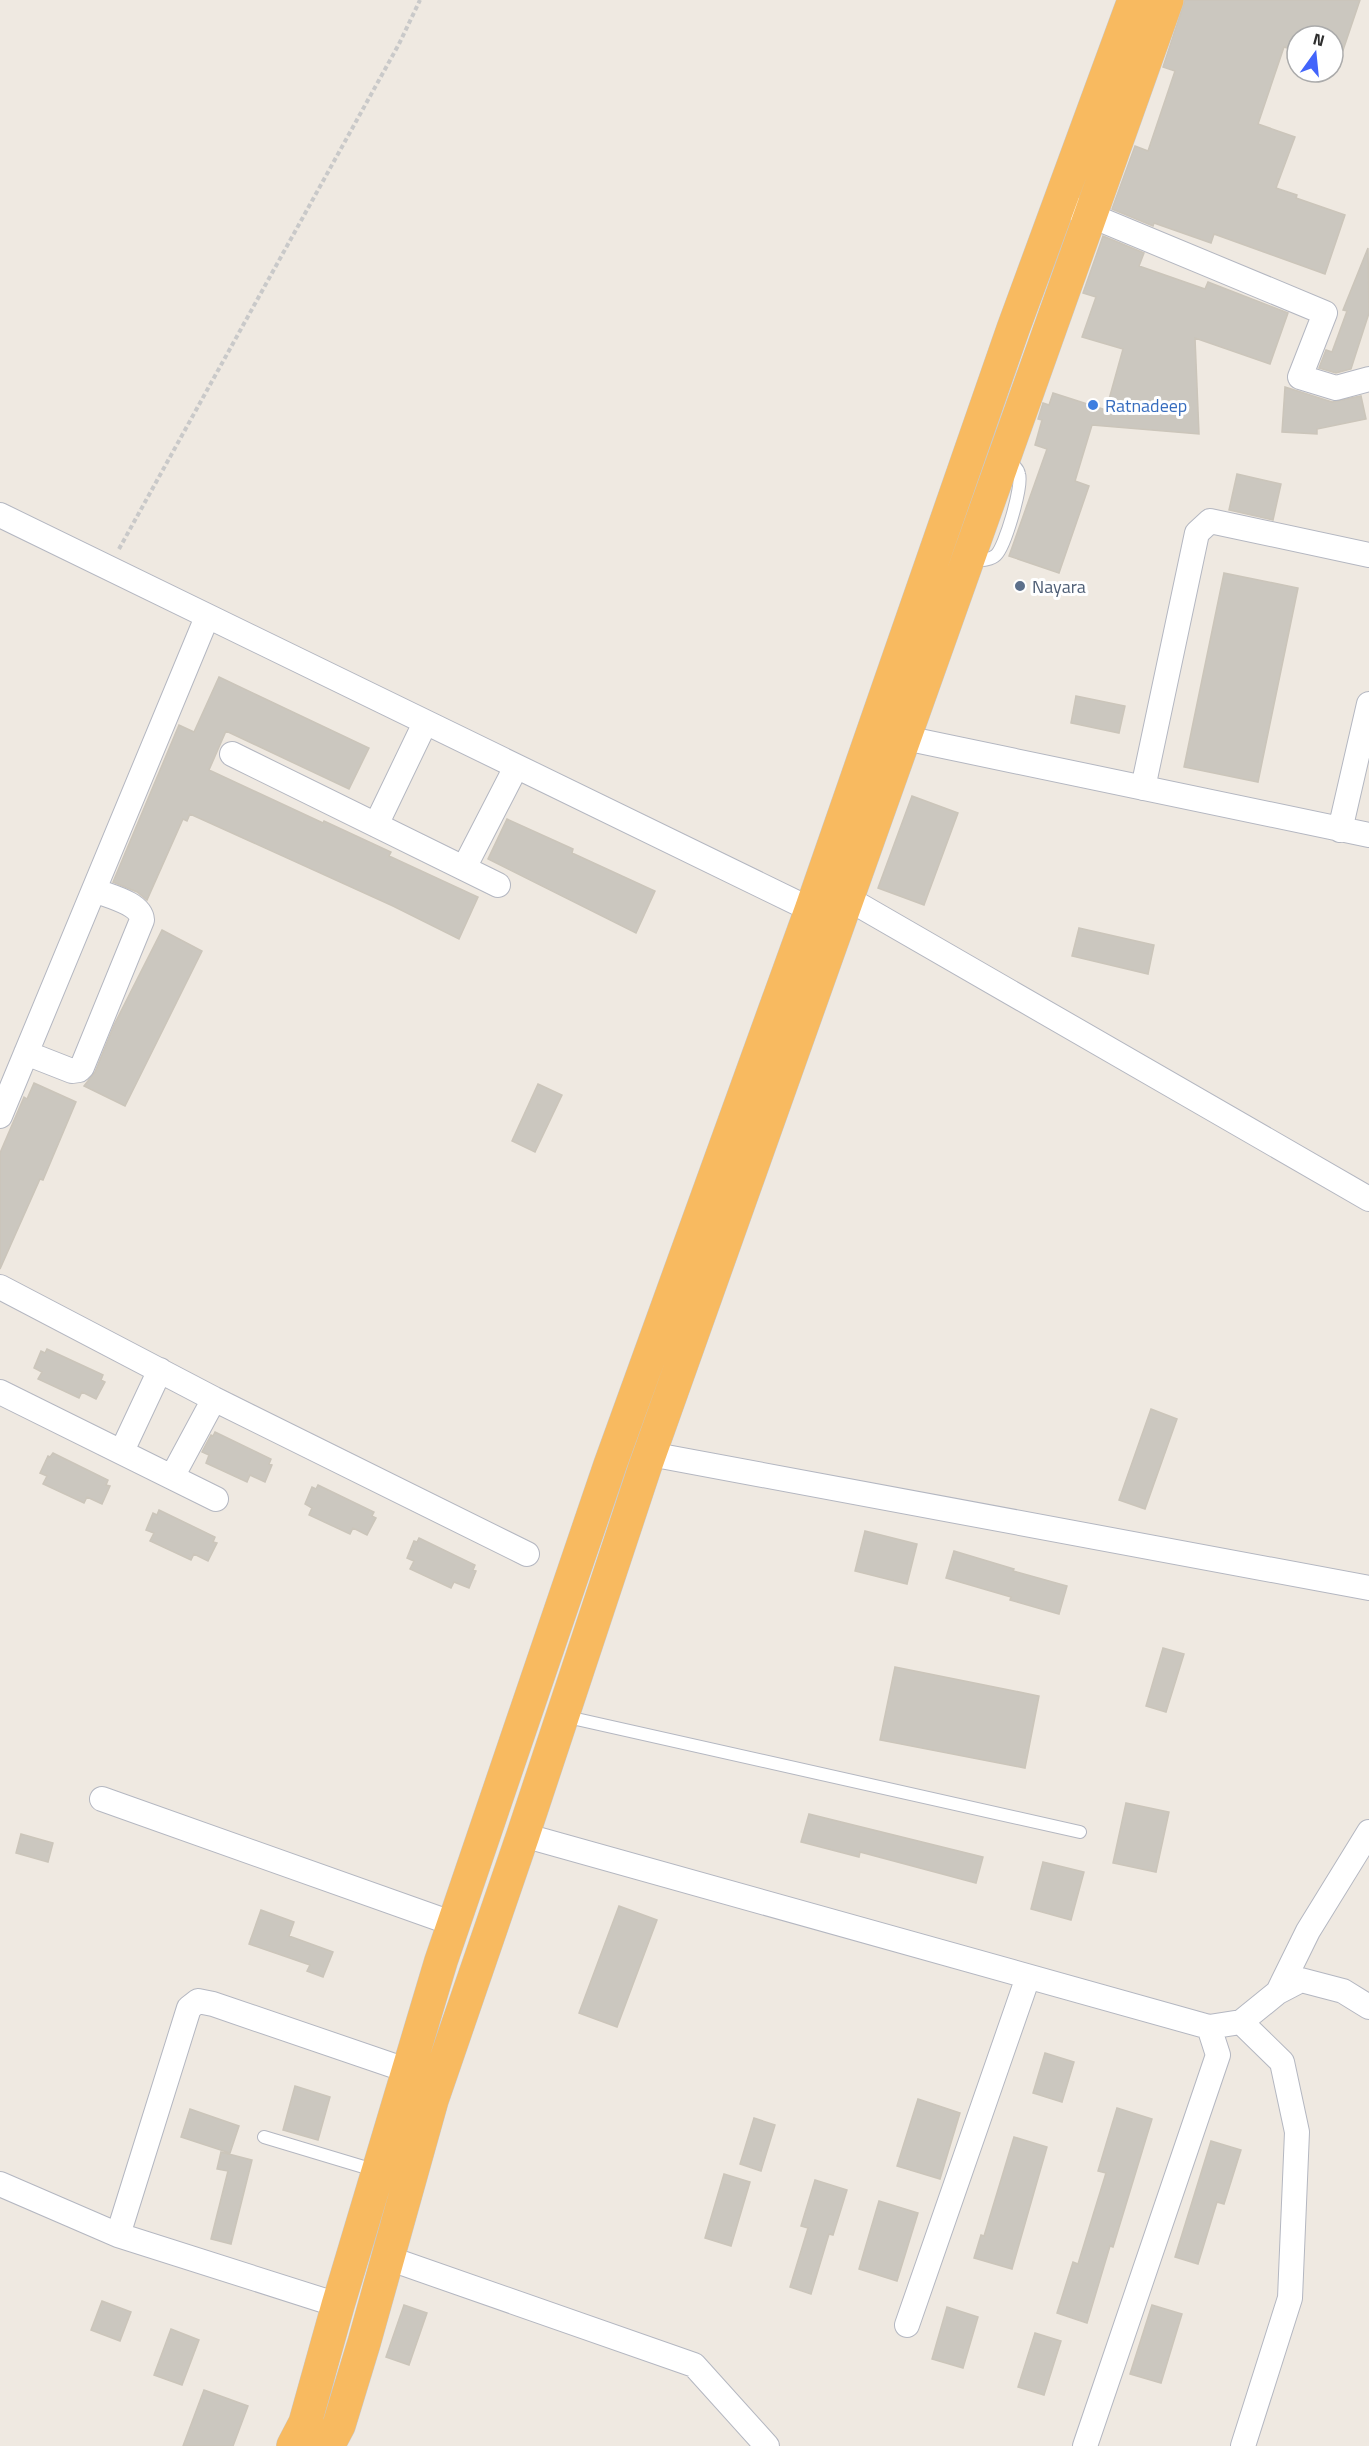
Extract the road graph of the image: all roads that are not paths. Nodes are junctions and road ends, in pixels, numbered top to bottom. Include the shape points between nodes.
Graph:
1 (1134, 0) edge
2 (1167, 0) edge
3 (1076, 209) junction
4 (1369, 379) edge
5 (0, 515) edge
6 (1369, 555) edge
7 (207, 617) junction
8 (1369, 704) edge
9 (426, 723) junction
10 (904, 738) junction
11 (232, 754) dead end
12 (516, 767) junction
13 (1143, 788) junction
14 (376, 825) junction
15 (1340, 830) junction
16 (1369, 835) edge
17 (464, 868) junction
18 (498, 885) dead end
19 (94, 890) junction
20 (830, 903) junction
21 (26, 1053) junction
22 (0, 1116) edge
23 (1369, 1199) edge
24 (0, 1287) edge
25 (160, 1370) junction
26 (0, 1392) edge
27 (214, 1399) junction
28 (122, 1451) junction
29 (650, 1454) junction
30 (172, 1477) junction
31 (216, 1499) dead end
32 (527, 1554) dead end
33 (1369, 1588) edge
34 (562, 1715) junction
35 (102, 1799) dead end
36 (1080, 1832) dead end
37 (1369, 1832) edge
38 (523, 1835) junction
39 (454, 1924) junction
40 (1028, 1977) junction
41 (1278, 1992) junction
42 (1369, 2007) edge
43 (1241, 2022) junction
44 (1209, 2027) junction
45 (409, 2071) junction
46 (264, 2137) dead end
47 (378, 2171) junction
48 (0, 2184) edge
49 (118, 2235) junction
50 (388, 2258) junction
51 (338, 2305) junction
52 (907, 2325) dead end
53 (293, 2446) edge
54 (328, 2446) edge
55 (767, 2446) edge
56 (1085, 2446) edge
57 (1243, 2446) edge

1 - 3 highway
2 - 3 highway
3 - 4 street via 1325,313 1300,377 1336,388
3 - 10 highway via 1004,457
3 - 20 highway via 1013,329
5 - 7 street
6 - 13 street via 1210,521 1197,533
7 - 9 street
7 - 19 street
8 - 15 street
9 - 12 street
9 - 14 street
10 - 13 street
10 - 20 highway
11 - 14 street
12 - 17 street
12 - 20 street
13 - 15 street
14 - 17 street
15 - 16 street
17 - 18 street
19 - 21 street
19 - 21 street via 136,908 142,920 82,1067 75,1072
20 - 23 street
20 - 29 highway
20 - 39 highway via 610,1465
21 - 22 street
24 - 25 street
25 - 27 street
25 - 28 street
26 - 28 street
27 - 30 street
27 - 32 street
28 - 30 street
29 - 33 street
29 - 34 highway
30 - 31 street
34 - 36 lane
34 - 38 highway
35 - 39 street
37 - 41 street via 1308,1931
38 - 40 street
38 - 50 highway via 432,2100
39 - 45 highway
40 - 44 street
40 - 52 street
41 - 42 street via 1301,1980 1343,1992
41 - 43 street
43 - 44 street
43 - 57 street via 1282,2062 1297,2132 1290,2298
44 - 56 street via 1218,2055
45 - 47 highway
45 - 49 street via 198,2001 189,2008
46 - 47 lane
47 - 51 highway
48 - 49 street
49 - 51 street
50 - 54 highway via 339,2425
50 - 55 street via 694,2365
51 - 53 highway via 305,2423

